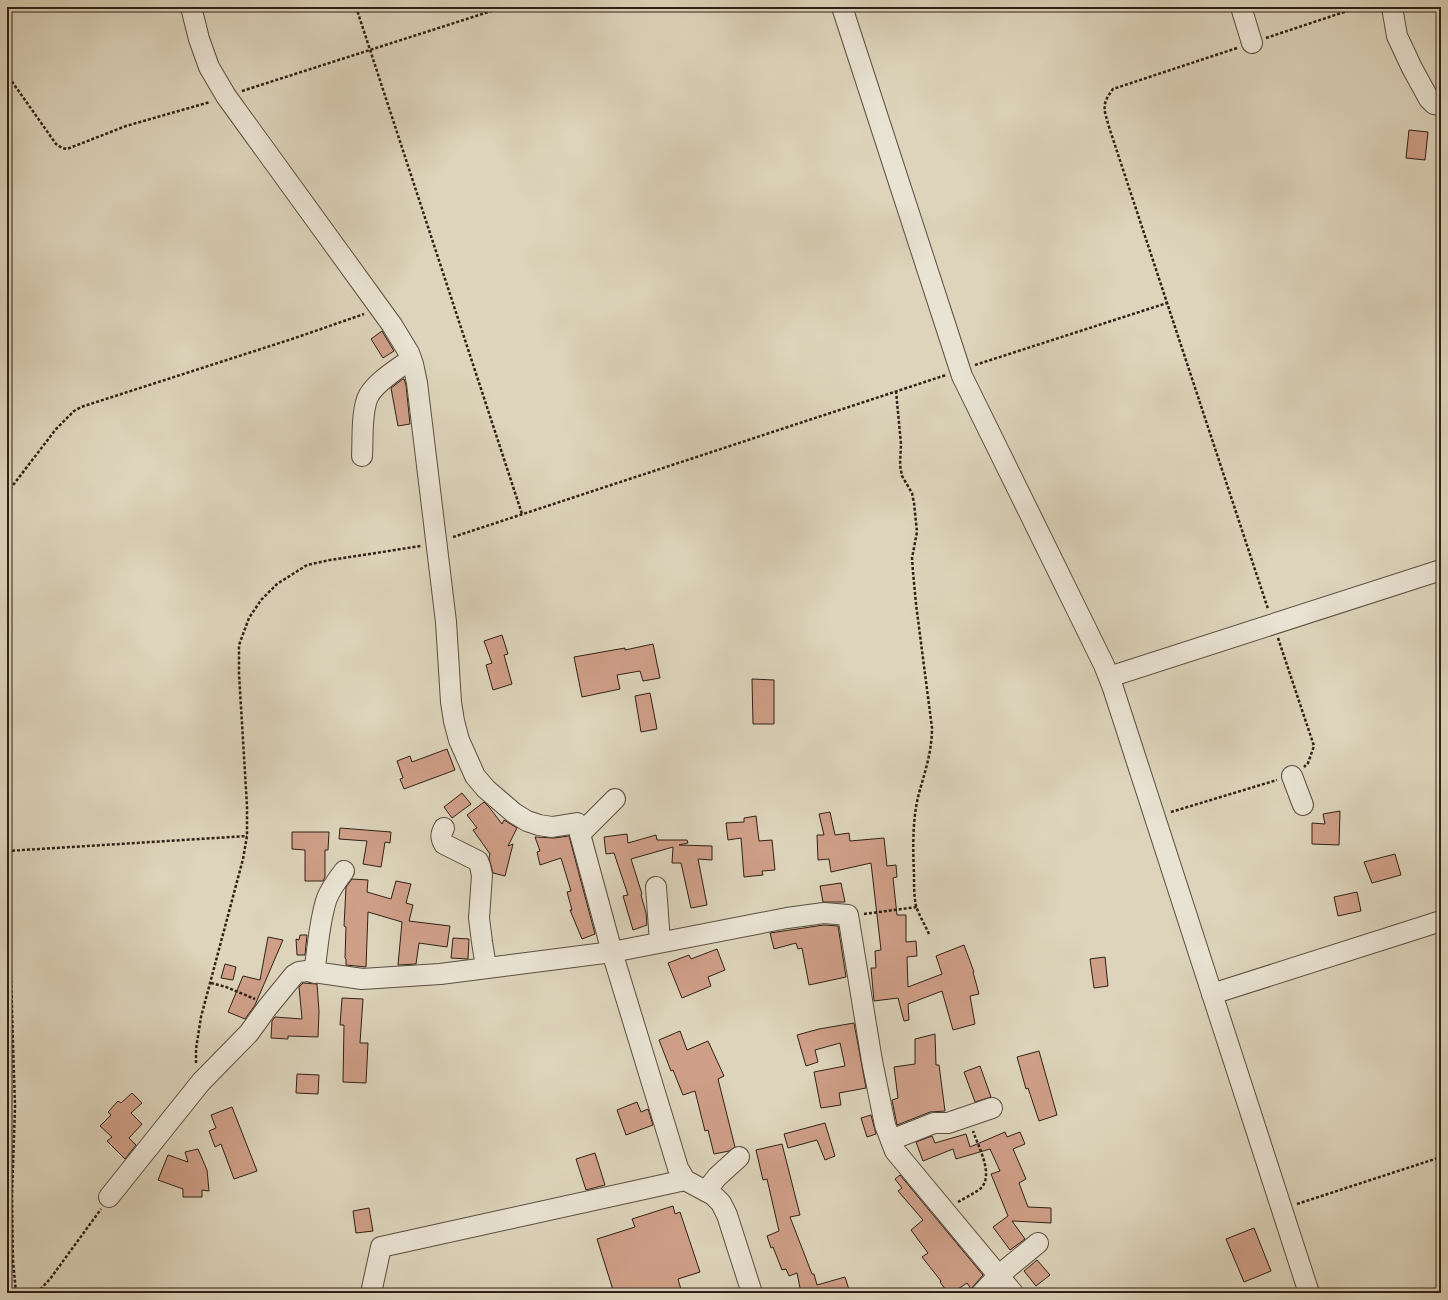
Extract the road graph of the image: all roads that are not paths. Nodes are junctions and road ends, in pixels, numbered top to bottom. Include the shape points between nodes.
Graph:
1 (191, 7) edge
2 (842, 7) edge
3 (1241, 7) edge
4 (1392, 7) edge
5 (1252, 43) road end
6 (1441, 105) edge
7 (411, 358) junction
8 (362, 456) dead end
9 (1441, 570) edge
10 (1109, 676) junction
11 (1292, 776) road end
12 (615, 799) dead end
13 (1303, 805) dead end
14 (444, 828) dead end
15 (580, 834) junction
16 (344, 871) dead end
17 (656, 887) dead end
18 (1441, 921) edge
19 (660, 942) junction
20 (612, 952) junction
21 (486, 967) junction
22 (314, 973) junction
23 (1212, 994) junction
24 (992, 1108) dead end
25 (890, 1140) junction
26 (739, 1157) dead end
27 (685, 1180) junction
28 (706, 1191) junction
29 (109, 1197) road end
30 (1038, 1242) dead end
31 (998, 1276) junction
32 (371, 1293) edge
33 (752, 1293) edge
34 (982, 1293) edge
35 (1013, 1293) edge
36 (1309, 1293) edge

1 - 7 street via 209,67 226,96 392,325
2 - 10 street via 960,370
3 - 5 street
4 - 6 street via 1397,36 1412,68 1429,99 1434,104
7 - 8 street via 369,395 364,411
7 - 15 street via 417,383 437,542 446,622 449,680 459,740 475,776 514,813 539,825 552,827 577,823
9 - 10 street
10 - 23 street
11 - 13 street
12 - 15 street
14 - 21 street via 441,839 444,844 478,861 480,866 482,875 479,918
15 - 20 street
16 - 22 street via 328,898
17 - 19 street
18 - 23 street
19 - 20 street
19 - 25 street via 787,918 824,913 848,915 872,1061
20 - 21 street
20 - 27 street via 678,1168
21 - 22 street via 440,974 369,979
22 - 29 street via 307,971 294,975 249,1033 201,1082
23 - 36 street
24 - 25 street via 948,1123 934,1123
25 - 31 street via 895,1151
26 - 28 street
27 - 28 street
27 - 32 street via 381,1247
28 - 33 street via 713,1195 724,1209
30 - 31 street
31 - 34 street
31 - 35 street

